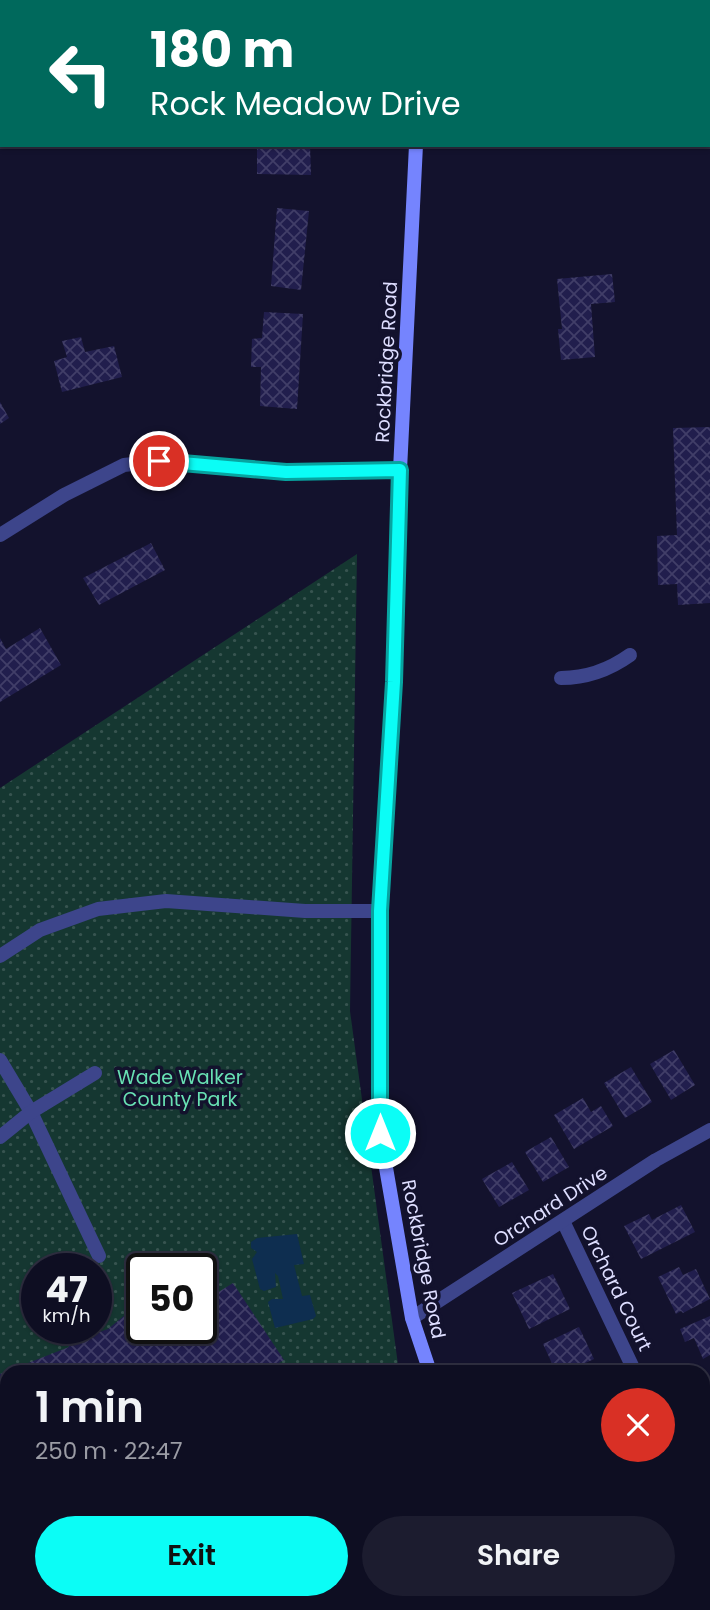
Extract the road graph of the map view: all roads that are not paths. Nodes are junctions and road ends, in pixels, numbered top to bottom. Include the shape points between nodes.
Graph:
1 (416, 147) edge
2 (400, 470) junction
3 (0, 535) edge
4 (630, 655) dead end
5 (561, 678) dead end
6 (380, 911) junction
7 (0, 956) edge
8 (0, 1060) edge
9 (95, 1073) dead end
10 (31, 1112) junction
11 (710, 1130) edge
12 (0, 1137) edge
13 (563, 1221) junction
14 (98, 1253) edge
15 (412, 1318) junction
16 (428, 1365) edge
17 (632, 1365) edge

1 - 2 main road, Rockbridge Road
2 - 3 street via 286,472 159,461 124,465
2 - 6 main road, Rockbridge Road via 394,682
4 - 5 street via 610,670
6 - 7 street via 305,911 166,901 98,909 40,930
6 - 15 main road, Rockbridge Road via 380,1133
8 - 10 street
9 - 10 street
10 - 12 street
10 - 14 street
11 - 13 street, Orchard Drive
13 - 15 street, Orchard Drive
13 - 17 street, Orchard Court
15 - 16 main road, Rockbridge Road

